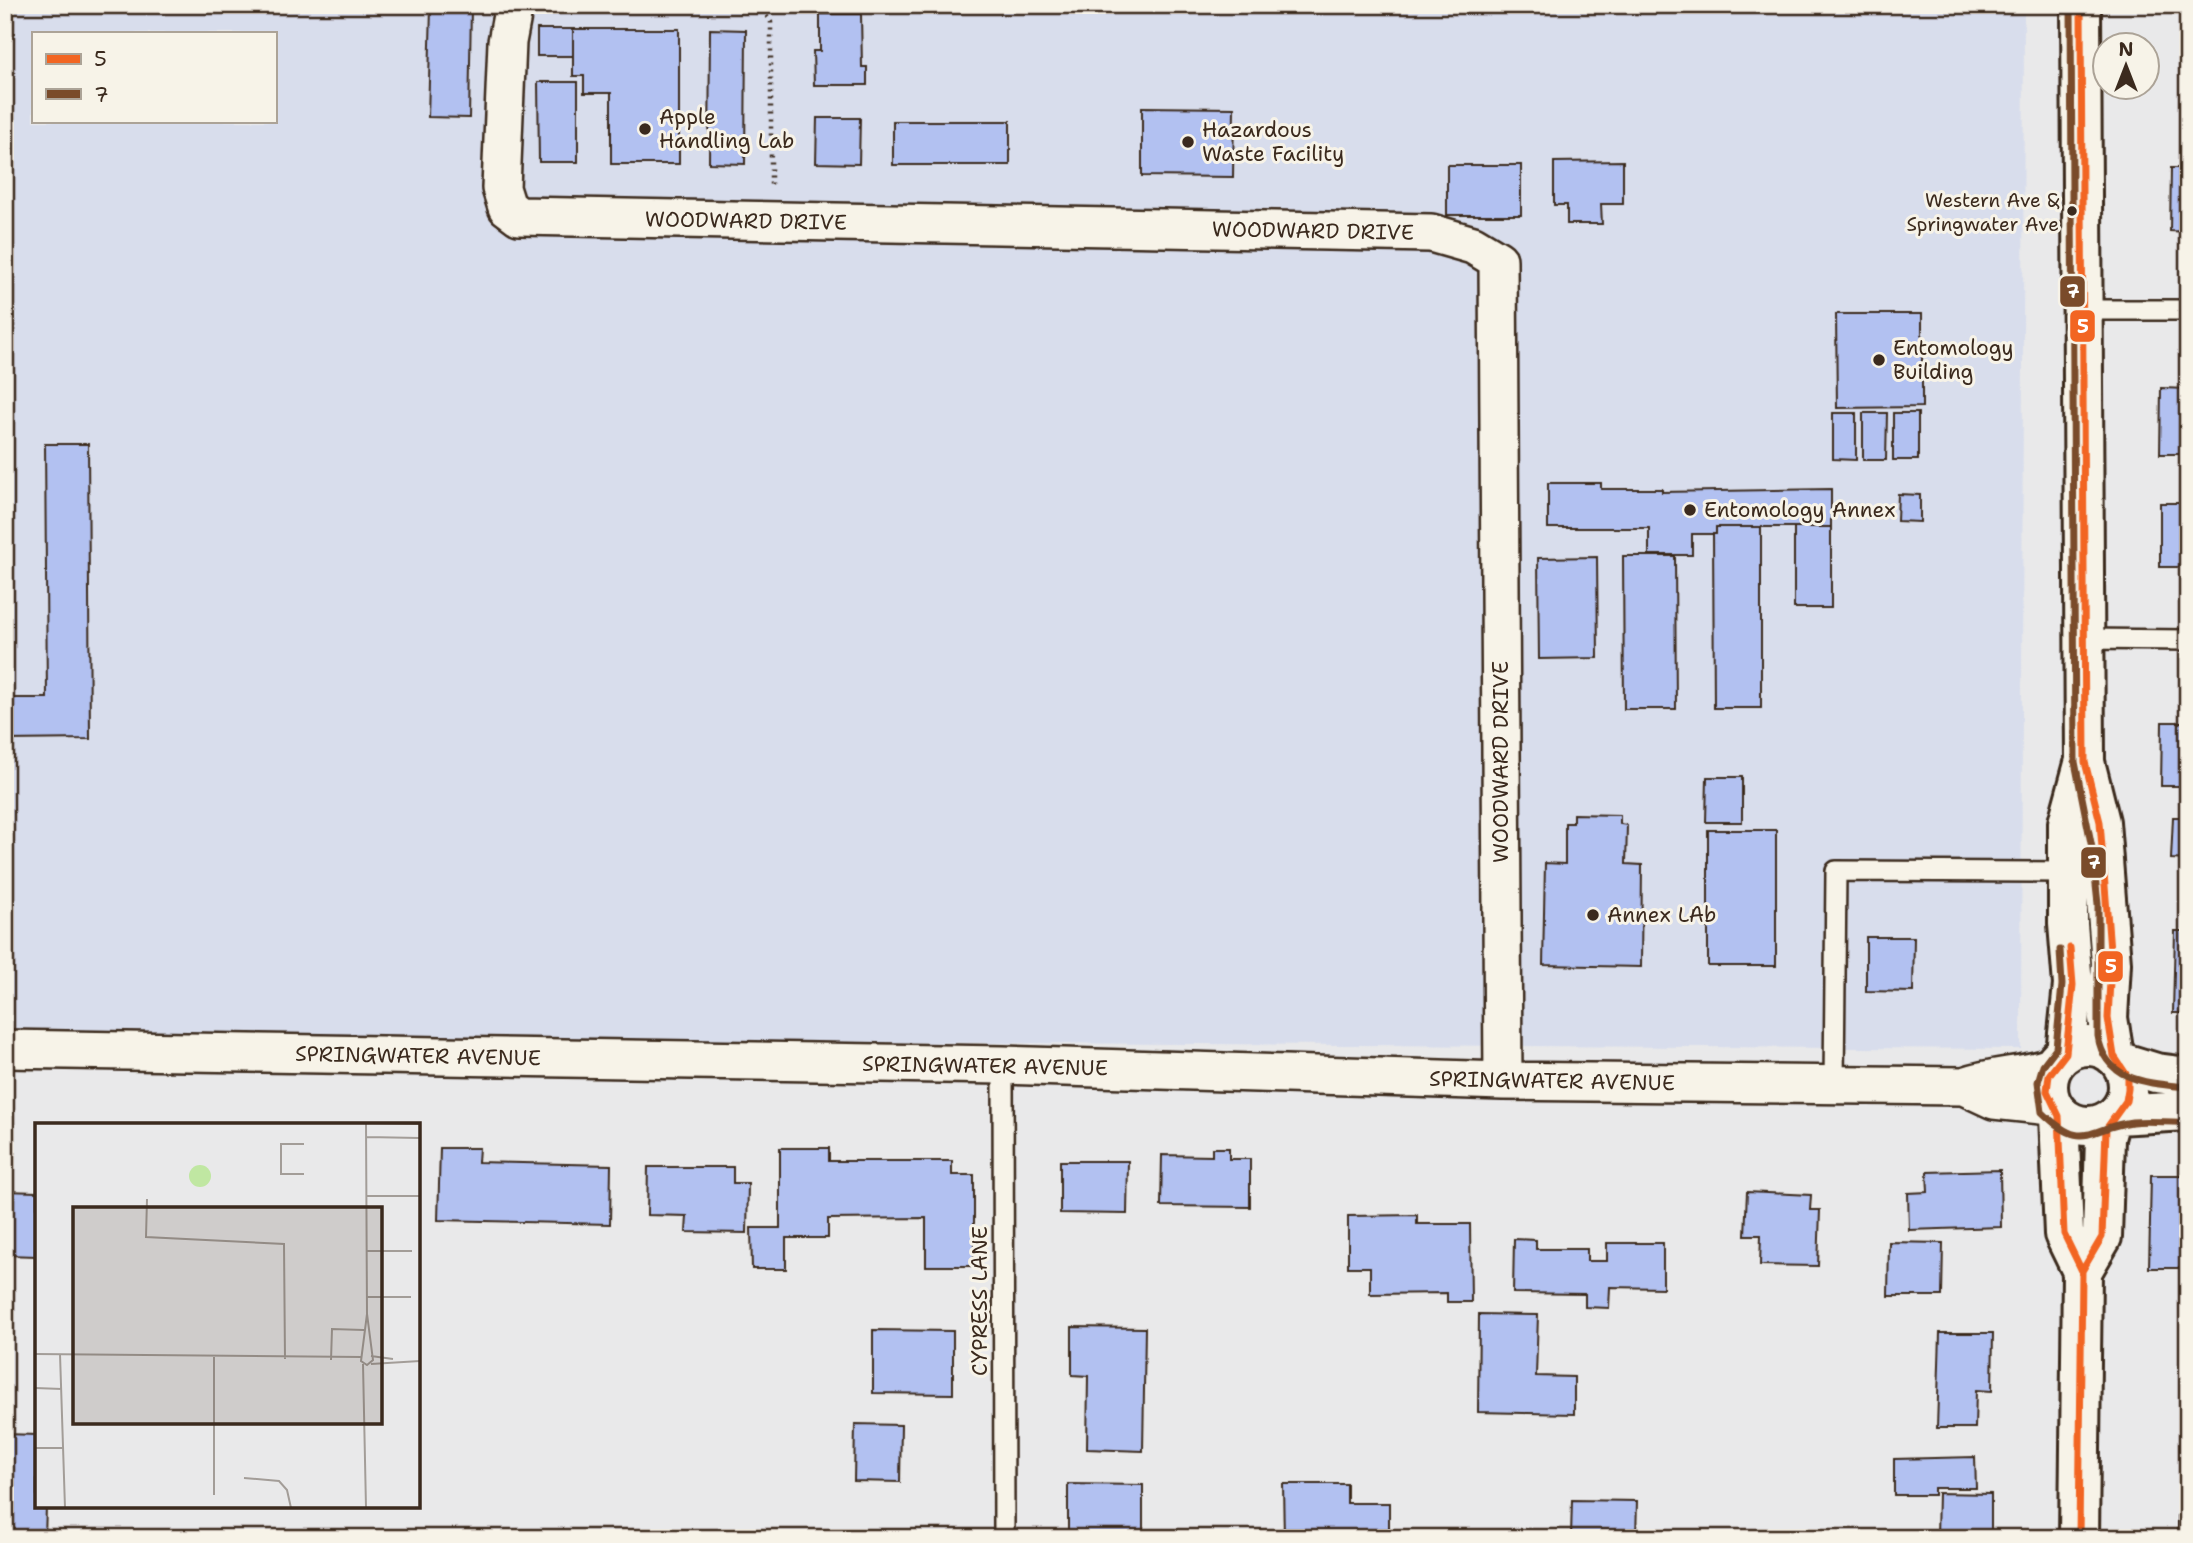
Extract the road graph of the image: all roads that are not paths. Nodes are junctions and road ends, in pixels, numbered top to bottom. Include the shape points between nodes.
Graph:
1 (514, 5) edge
2 (2081, 5) edge
3 (2082, 310) junction
4 (2188, 310) edge
5 (2084, 639) junction
6 (2188, 640) edge
7 (2085, 762) junction
8 (2067, 872) junction
9 (5, 1049) edge
10 (2117, 1059) junction
11 (2058, 1060) junction
12 (1003, 1065) junction
13 (2188, 1077) edge
14 (1503, 1081) junction
15 (1835, 1085) junction
16 (1964, 1086) junction
17 (2055, 1111) junction
18 (2188, 1111) edge
19 (2113, 1118) junction
20 (2082, 1271) junction
21 (1004, 1538) edge
22 (2079, 1538) edge

1 - 14 street, WOODWARD DRIVE via 507,42 501,188 506,207 519,216 1431,233 1473,246 1498,260
2 - 3 main road
3 - 4 lane
3 - 5 main road
5 - 6 lane
5 - 7 main road
7 - 8 main road via 2068,823
7 - 10 main road via 2100,822 2111,963 2108,1017
8 - 11 main road via 2073,985
8 - 15 lane via 1836,871
9 - 12 street, SPRINGWATER AVENUE
10 - 11 main road via 2092,1047
10 - 13 main road via 2156,1073
10 - 19 main road via 2128,1077 2128,1089 2126,1101
11 - 16 street, SPRINGWATER AVENUE via 2023,1075 1990,1077
11 - 17 main road via 2048,1077
12 - 14 street, SPRINGWATER AVENUE
12 - 21 lane, CYPRESS LANE
14 - 15 street, SPRINGWATER AVENUE
15 - 16 street, SPRINGWATER AVENUE
16 - 17 street, SPRINGWATER AVENUE via 1994,1100
17 - 19 main road via 2074,1124
17 - 20 main road via 2064,1234
18 - 19 main road
19 - 20 main road via 2105,1138 2102,1237
20 - 22 main road

